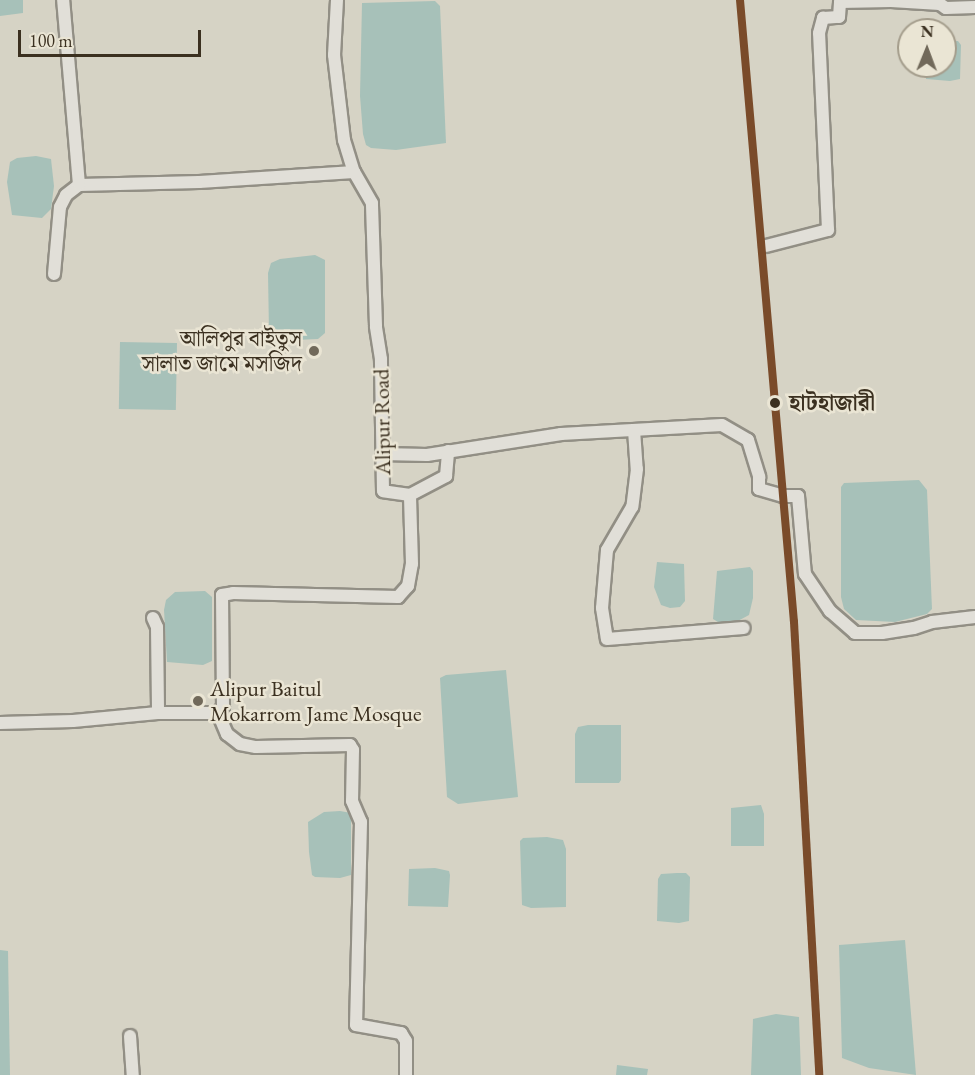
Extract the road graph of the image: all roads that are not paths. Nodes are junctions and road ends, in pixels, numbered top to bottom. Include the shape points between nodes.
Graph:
1 (63, 0) edge
2 (337, 0) edge
3 (975, 7) edge
4 (354, 171) junction
5 (79, 185) junction
6 (766, 246) dead end
7 (54, 274) dead end
8 (634, 430) junction
9 (448, 451) junction
10 (382, 454) junction
11 (410, 495) junction
12 (975, 617) edge
13 (153, 618) dead end
14 (744, 628) dead end
15 (158, 713) junction
16 (218, 713) junction
17 (0, 723) edge
18 (130, 1036) dead end
19 (133, 1075) edge
20 (405, 1075) edge

1 - 5 street
2 - 4 street, Alipur Road via 334,55 344,140
3 - 6 street via 840,2 839,17 823,18 819,33 828,230
4 - 5 street via 199,182
4 - 10 street, Alipur Road via 372,203
5 - 7 street via 66,195 60,207
8 - 9 street via 561,434
8 - 12 street via 723,425 748,440 759,489 798,496 805,574 830,611 855,633 882,633
8 - 14 street via 637,469 632,507 607,550 602,608 607,639
9 - 10 street via 427,455
9 - 11 street via 446,476
10 - 11 street, Alipur Road via 383,491
11 - 16 street, Alipur Road via 412,564 408,586 398,597 222,595 223,707
13 - 15 street via 157,627
15 - 16 street
15 - 17 street via 73,722
16 - 20 street via 227,734 240,744 350,745 353,750 352,801 362,822 356,1026 401,1033 406,1041
18 - 19 street

